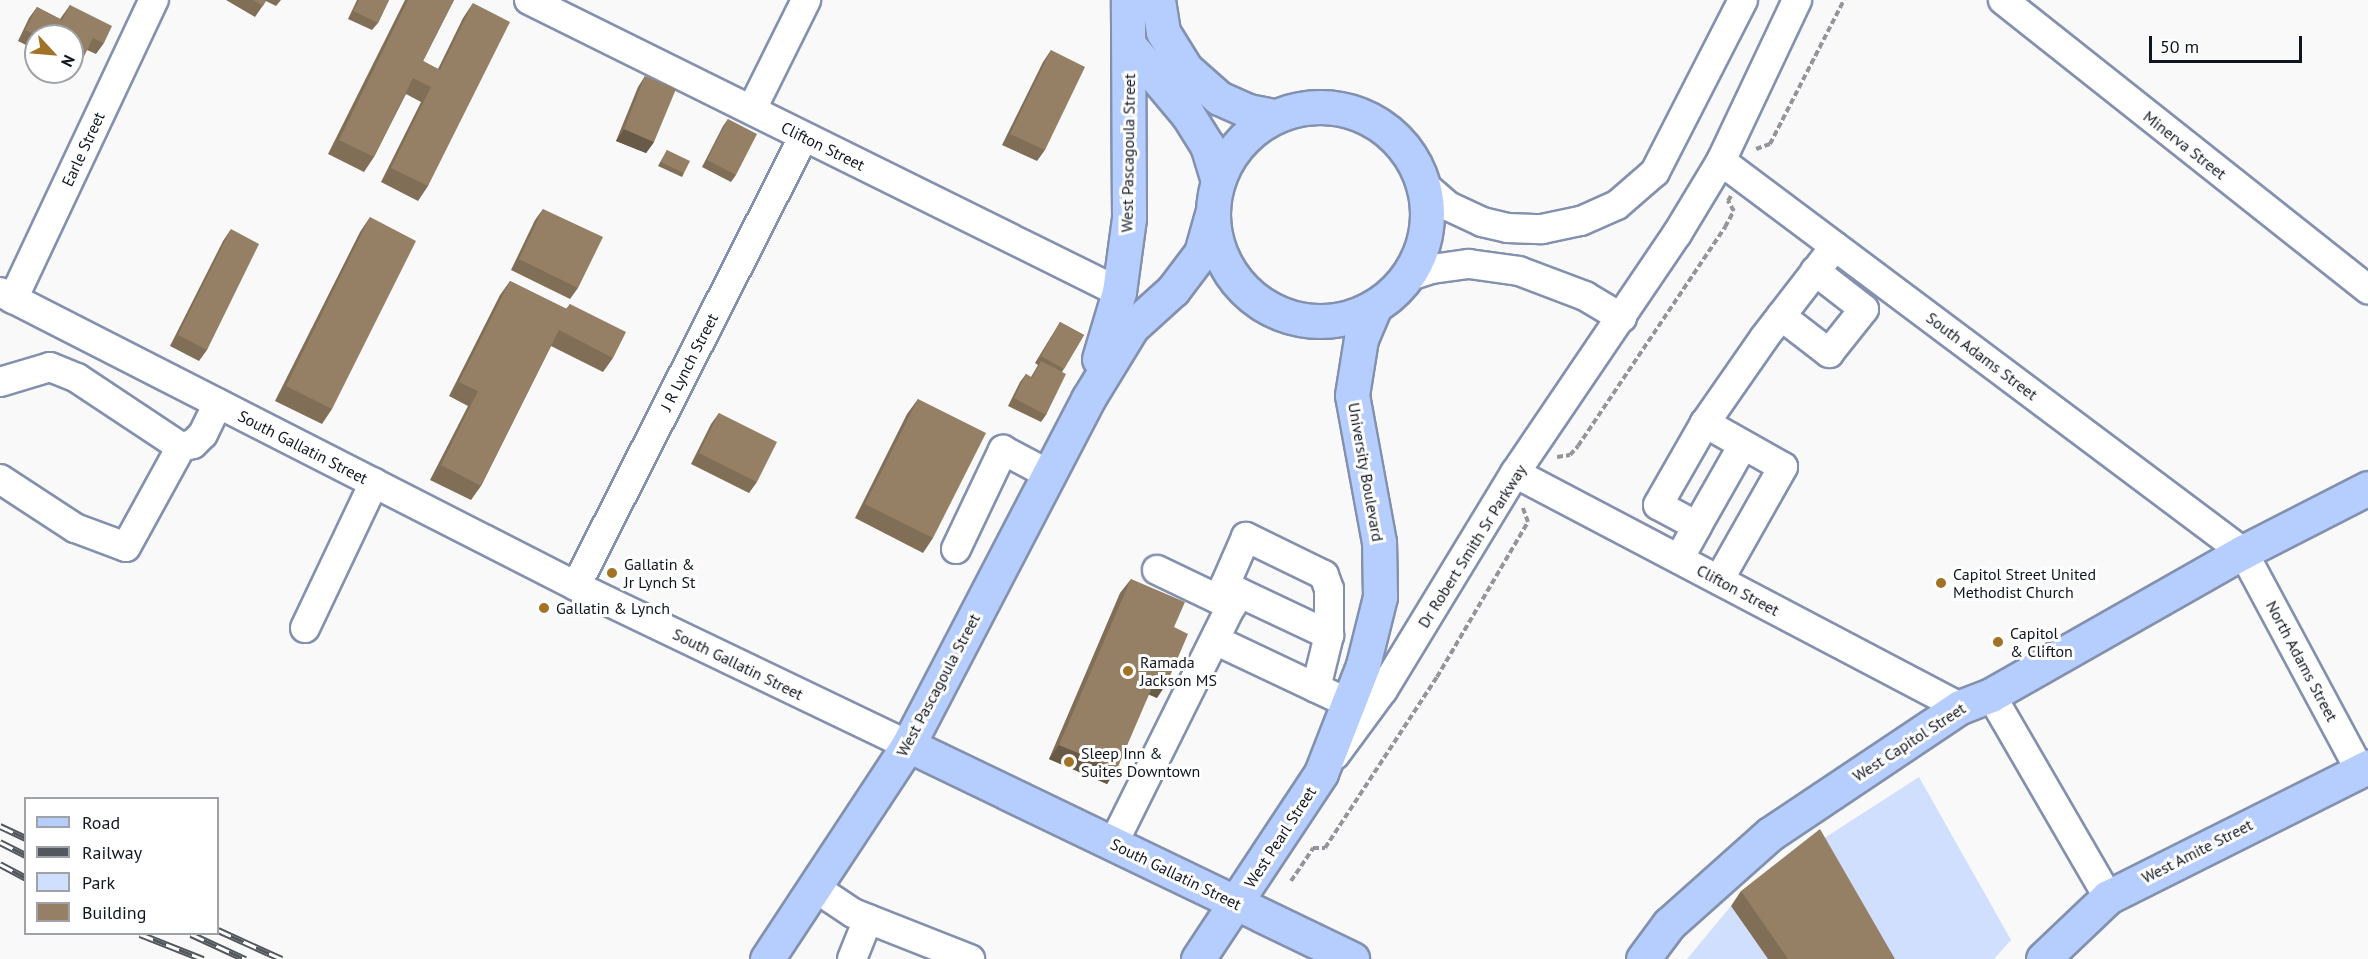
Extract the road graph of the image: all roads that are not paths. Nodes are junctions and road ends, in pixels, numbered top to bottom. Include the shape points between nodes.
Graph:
1 (154, 0) edge
2 (529, 0) edge
3 (806, 0) edge
4 (1128, 0) edge
5 (1158, 0) edge
6 (1743, 0) edge
7 (1797, 0) edge
8 (2002, 0) edge
9 (1130, 46) junction
10 (752, 109) junction
11 (1274, 117) junction
12 (803, 138) junction
13 (1720, 161) junction
14 (1218, 180) junction
15 (1424, 185) junction
16 (1212, 214) junction
17 (1835, 246) junction
18 (1815, 271) junction
19 (1407, 277) junction
20 (2368, 290) edge
21 (1119, 292) junction
22 (7, 295) edge
23 (1374, 308) junction
24 (1781, 316) junction
25 (1622, 318) junction
26 (0, 382) edge
27 (1088, 399) junction
28 (218, 403) junction
29 (1705, 423) junction
30 (977, 433) edge
31 (1743, 445) junction
32 (181, 447) junction
33 (1003, 450) junction
34 (1515, 473) junction
35 (1050, 475) junction
36 (0, 479) edge
37 (374, 483) junction
38 (2368, 488) edge
39 (1698, 526) junction
40 (956, 549) dead end
41 (2243, 552) junction
42 (1679, 559) junction
43 (1157, 570) dead end
44 (1719, 580) junction
45 (576, 586) junction
46 (1235, 599) junction
47 (305, 628) dead end
48 (1329, 635) junction
49 (1215, 640) junction
50 (1316, 688) junction
51 (1991, 694) junction
52 (1348, 703) junction
53 (1960, 707) junction
54 (908, 745) junction
55 (2364, 769) edge
56 (1321, 773) junction
57 (1113, 843) junction
58 (814, 887) junction
59 (2108, 897) junction
60 (1237, 903) junction
61 (868, 919) junction
62 (766, 959) edge
63 (852, 959) edge
64 (970, 959) edge
65 (1198, 959) edge
66 (1352, 959) edge
67 (1642, 959) edge
68 (2043, 959) edge

1 - 22 street, Earle Street
2 - 10 street, Clifton Street
3 - 10 street
4 - 9 main road
5 - 11 main road via 1163,32 1186,69 1219,98
6 - 15 street via 1655,172 1617,205 1581,221 1542,229 1507,228 1482,222 1448,206
7 - 13 street, Dr Robert Smith Sr Parkway
8 - 20 street, Minerva Street
9 - 14 main road via 1188,116 1207,145
9 - 21 main road, West Pascagoula Street via 1129,218
10 - 12 street, Clifton Street
11 - 14 main road via 1253,130 1228,157
11 - 15 main road via 1314,106 1343,108 1373,120 1400,141
12 - 21 street, Clifton Street
12 - 45 street, J R Lynch Street
13 - 17 street, South Adams Street
13 - 25 street, Dr Robert Smith Sr Parkway
14 - 16 main road
15 - 19 main road via 1427,222 1420,253
16 - 23 main road via 1215,237 1230,275 1260,304 1304,321 1331,322
16 - 27 main road, West Pascagoula Street via 1201,253 1173,290 1132,327
17 - 18 street
17 - 41 street, South Adams Street
18 - 24 street
18 - 24 street via 1864,309 1829,353
19 - 23 main road
19 - 25 street via 1469,264 1519,271 1585,296
21 - 27 main road, West Pascagoula Street
22 - 28 street, South Gallatin Street
23 - 52 main road, University Boulevard via 1361,339 1352,395 1379,542 1380,597 1363,665
24 - 29 street
25 - 34 street, Dr Robert Smith Sr Parkway
26 - 32 street via 50,367 77,378
27 - 35 main road, West Pascagoula Street
28 - 32 street via 203,434 193,444
28 - 37 street, South Gallatin Street
29 - 31 street
29 - 39 street via 1658,505
30 - 33 street
31 - 39 street
31 - 44 street via 1783,467
32 - 36 street via 126,547 75,528
33 - 35 street
33 - 40 street
34 - 42 street, Clifton Street
34 - 56 street, Dr Robert Smith Sr Parkway via 1383,690
35 - 54 main road, West Pascagoula Street
37 - 45 street, South Gallatin Street
37 - 47 street
38 - 41 main road, West Capitol Street
39 - 42 street
41 - 51 main road, West Capitol Street
41 - 55 street, North Adams Street
42 - 44 street, Clifton Street
43 - 46 street
44 - 53 street, Clifton Street
45 - 54 street, South Gallatin Street
46 - 48 street
46 - 48 street via 1225,585 1246,537 1324,575 1329,589
46 - 49 street
48 - 50 street
49 - 50 street
49 - 57 street
50 - 52 street
51 - 53 main road, West Capitol Street
51 - 59 street
52 - 56 main road, University Boulevard
53 - 67 main road, West Capitol Street via 1770,834 1669,924
54 - 57 main road, South Gallatin Street
54 - 58 main road, West Pascagoula Street
55 - 59 main road, West Amite Street
56 - 60 main road, West Pearl Street
57 - 60 main road, South Gallatin Street
58 - 61 street
58 - 62 main road, West Pascagoula Street
59 - 68 main road, West Amite Street
60 - 65 main road, West Pearl Street
60 - 66 main road, South Gallatin Street
61 - 63 street
61 - 64 street

